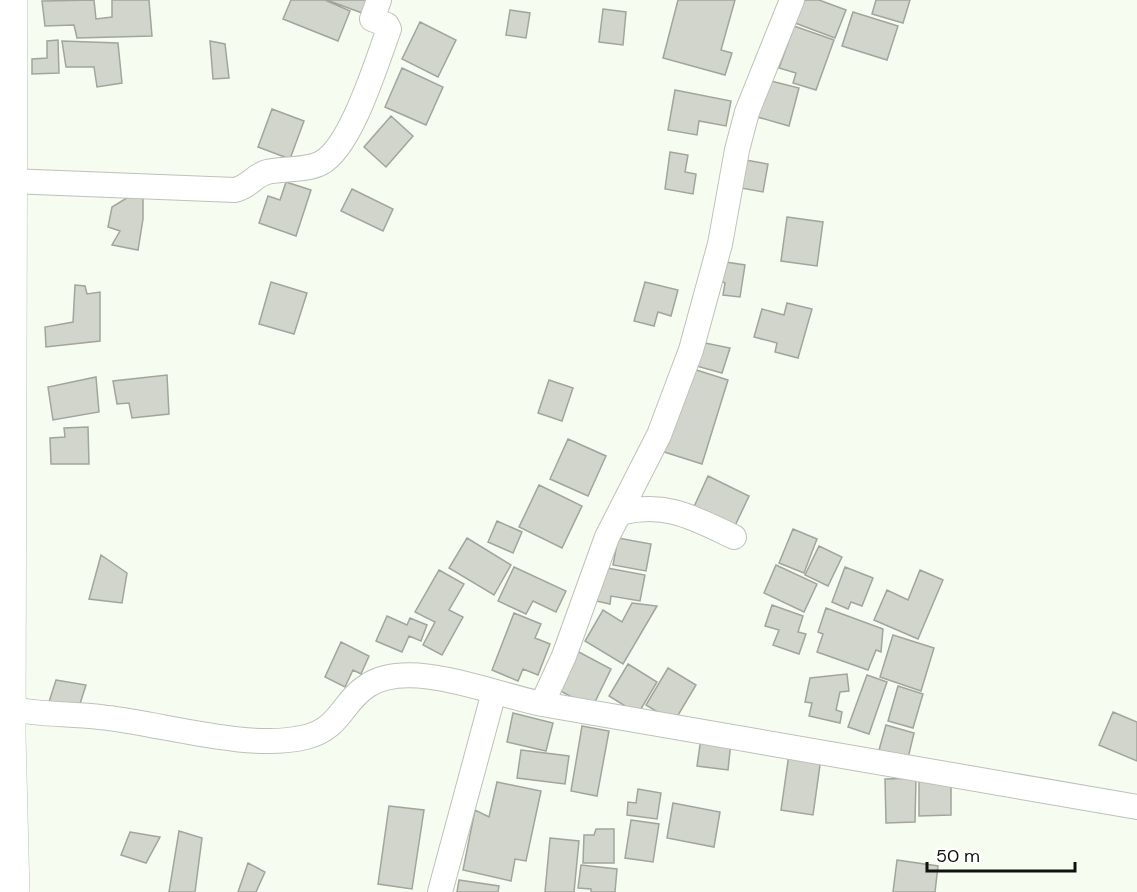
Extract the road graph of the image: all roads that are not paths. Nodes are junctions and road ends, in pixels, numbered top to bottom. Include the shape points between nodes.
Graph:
1 (11, 0) edge
2 (379, 0) edge
3 (792, 0) edge
4 (10, 181) junction
5 (620, 513) junction
6 (734, 537) dead end
7 (494, 692) junction
8 (542, 704) junction
9 (9, 708) junction
10 (1137, 807) edge
11 (13, 892) edge
12 (440, 892) edge

1 - 4 highway
2 - 4 street via 372,19 389,29 365,97 330,158 319,165 265,172 251,184 235,190
3 - 5 street via 747,112 720,244 691,350 659,435
4 - 9 highway
5 - 6 street via 648,507 667,510
5 - 8 street
7 - 8 street
7 - 9 street via 414,675 384,676 362,688 325,731 267,740
7 - 12 street
8 - 10 street
9 - 11 highway

